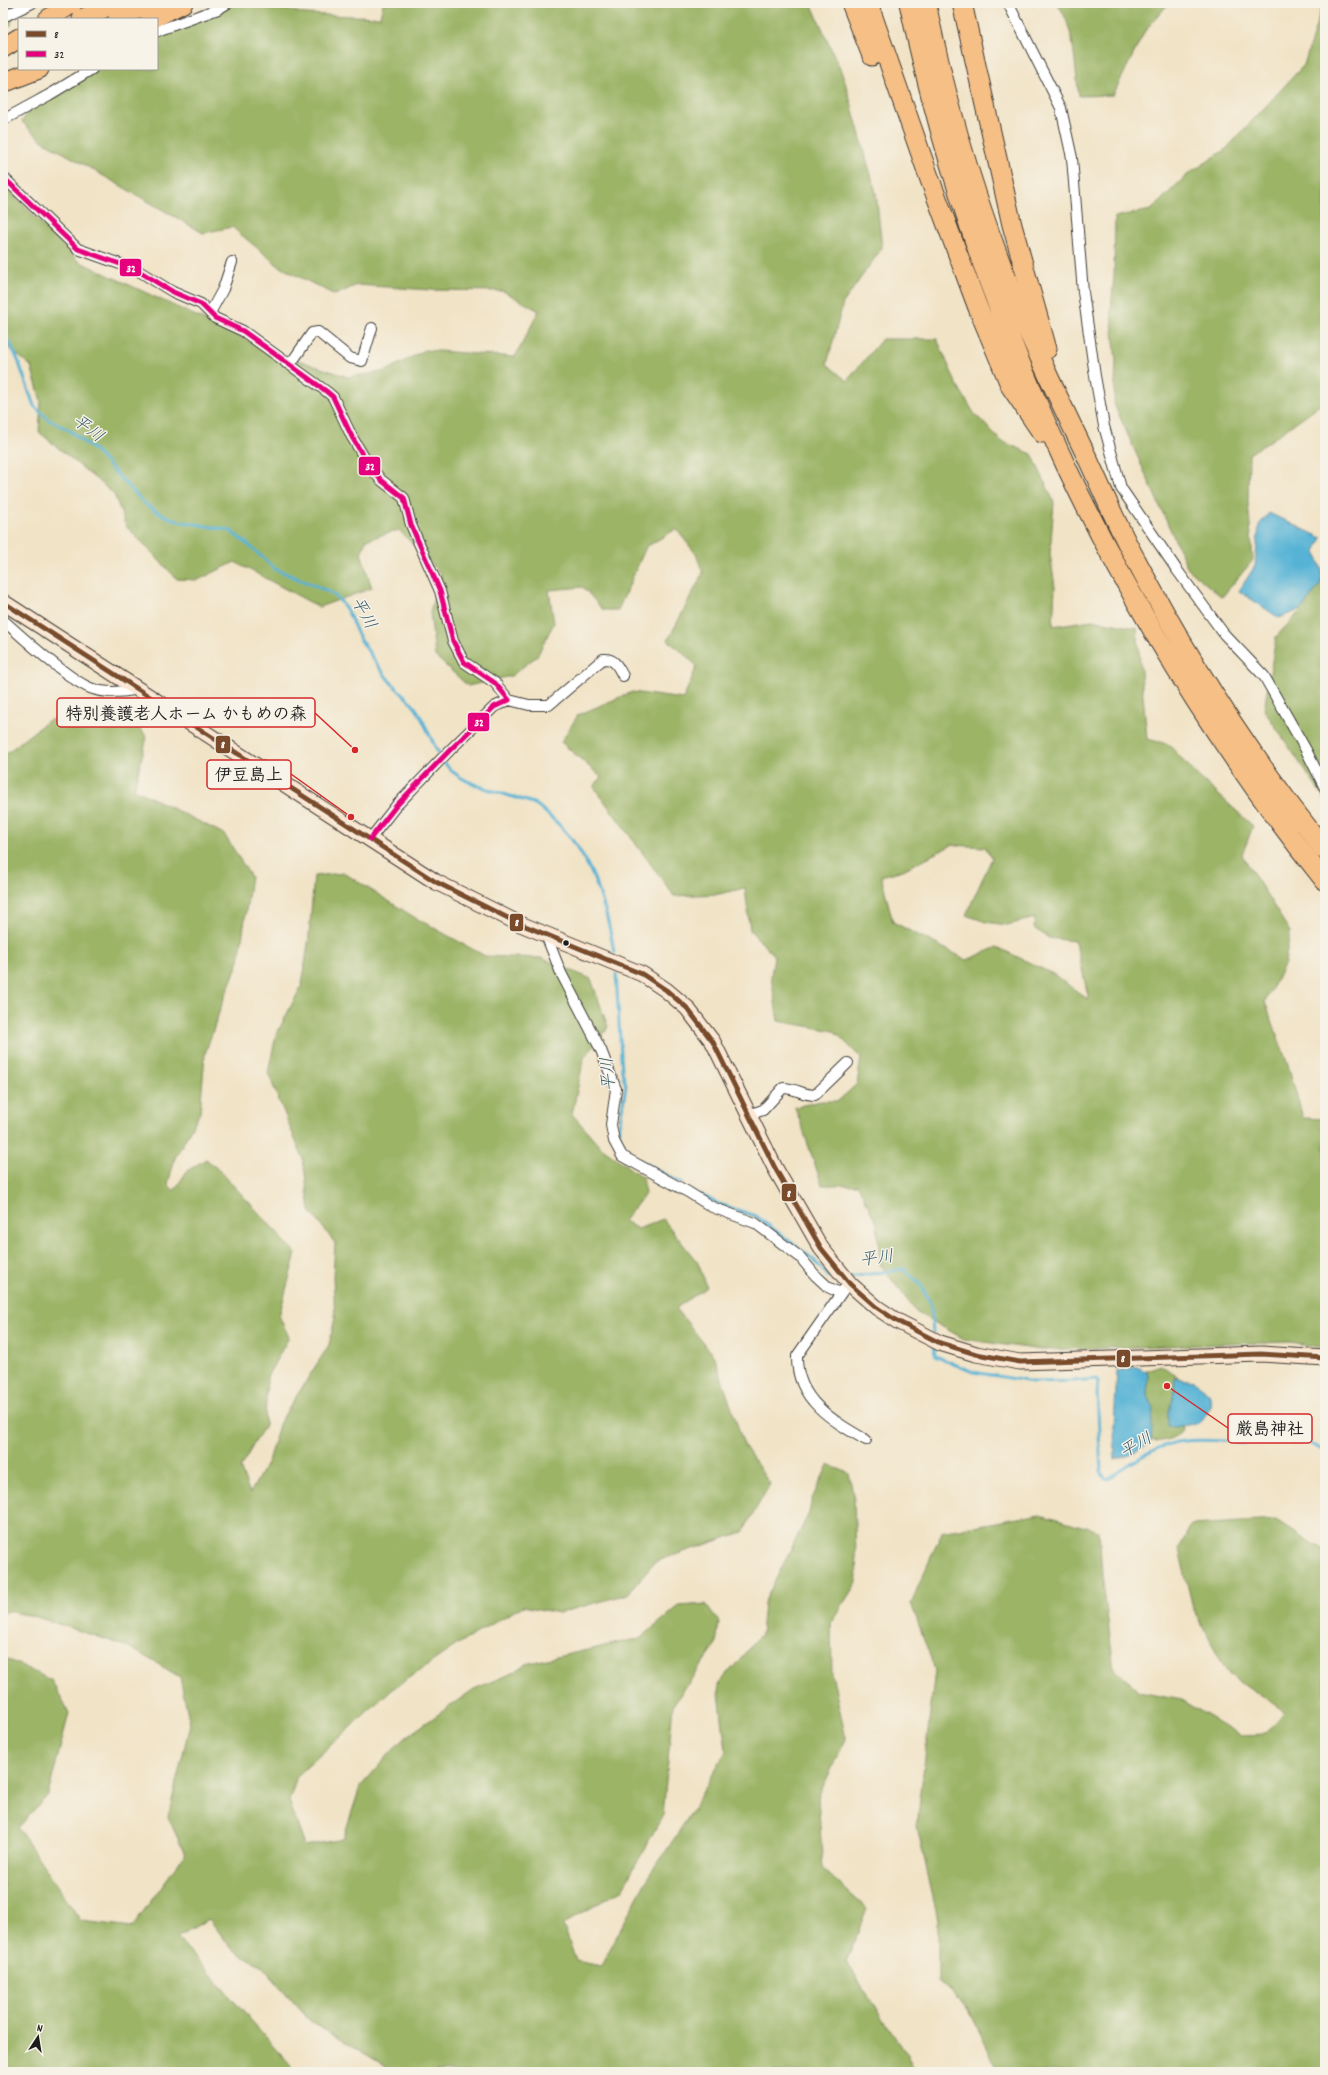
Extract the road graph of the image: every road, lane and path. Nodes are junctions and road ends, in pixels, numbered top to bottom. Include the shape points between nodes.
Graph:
1 (32, 3) edge
2 (73, 3) edge
3 (114, 3) edge
4 (148, 3) edge
5 (183, 3) edge
6 (228, 3) edge
7 (851, 3) edge
8 (868, 3) edge
9 (909, 3) edge
10 (926, 3) edge
11 (962, 3) edge
12 (973, 3) edge
13 (1008, 3) edge
14 (3, 17) edge
15 (50, 18) edge
16 (84, 18) edge
17 (120, 18) edge
18 (153, 18) edge
19 (158, 31) edge
20 (18, 39) edge
21 (3, 48) edge
22 (18, 51) edge
23 (3, 58) edge
24 (18, 70) edge
25 (36, 70) edge
26 (90, 70) edge
27 (3, 77) edge
28 (3, 82) edge
29 (3, 120) edge
30 (990, 125) junction
31 (3, 177) edge
32 (232, 262) dead end
33 (978, 308) junction
34 (210, 313) junction
35 (372, 328) dead end
36 (286, 363) junction
37 (1070, 424) junction
38 (1120, 572) junction
39 (3, 602) edge
40 (3, 620) edge
41 (623, 676) dead end
42 (139, 689) junction
43 (509, 700) junction
44 (1325, 788) edge
45 (370, 839) junction
46 (1325, 850) edge
47 (1325, 880) edge
48 (546, 935) junction
49 (848, 1063) dead end
50 (748, 1115) junction
51 (845, 1283) junction
52 (1325, 1358) edge
53 (866, 1440) dead end

1 - 14 street
2 - 15 highway
3 - 16 highway
4 - 17 highway
5 - 18 highway
6 - 19 street
7 - 33 highway via 919,180
8 - 33 highway via 926,170
9 - 38 highway via 935,110 995,299 1055,441
10 - 37 highway via 952,106 992,237 1017,306
11 - 30 highway
12 - 30 highway via 981,34 988,82
13 - 44 street via 1061,108 1072,158 1083,292 1095,376 1104,426 1121,488 1224,634 1264,676
20 - 21 highway
22 - 23 highway
24 - 27 highway
25 - 28 highway
26 - 29 street
30 - 37 highway via 1012,225 1048,350 1066,396
31 - 34 street via 78,249 138,270 173,292 201,304
32 - 34 street via 223,289
33 - 38 highway via 1011,387 1049,443 1092,531
34 - 36 street via 243,331
35 - 36 street via 362,361 350,358 318,332 312,333 294,359
36 - 43 street via 333,398 368,464 381,480 404,498 411,525 440,591 453,641 464,662 495,683
37 - 46 highway via 1135,560 1175,628 1217,698
38 - 47 highway via 1211,726 1242,772
39 - 42 street
40 - 42 street via 68,674 91,689 102,692
41 - 43 street via 615,662 604,659 549,705 529,705
42 - 45 street
43 - 45 street via 494,707 449,751 396,806
45 - 48 street via 458,894
48 - 50 street via 642,974 677,998 702,1025 713,1042
48 - 51 street via 561,973 601,1050 616,1089 611,1125 614,1141 622,1156 712,1207 755,1222 800,1257 824,1284
49 - 50 street via 815,1094 805,1095 795,1089 783,1088 762,1110
50 - 51 street via 803,1218
51 - 52 street via 897,1321 933,1340 976,1354 1020,1362 1261,1354
51 - 53 street via 797,1356 797,1367 800,1381 811,1399 828,1416

